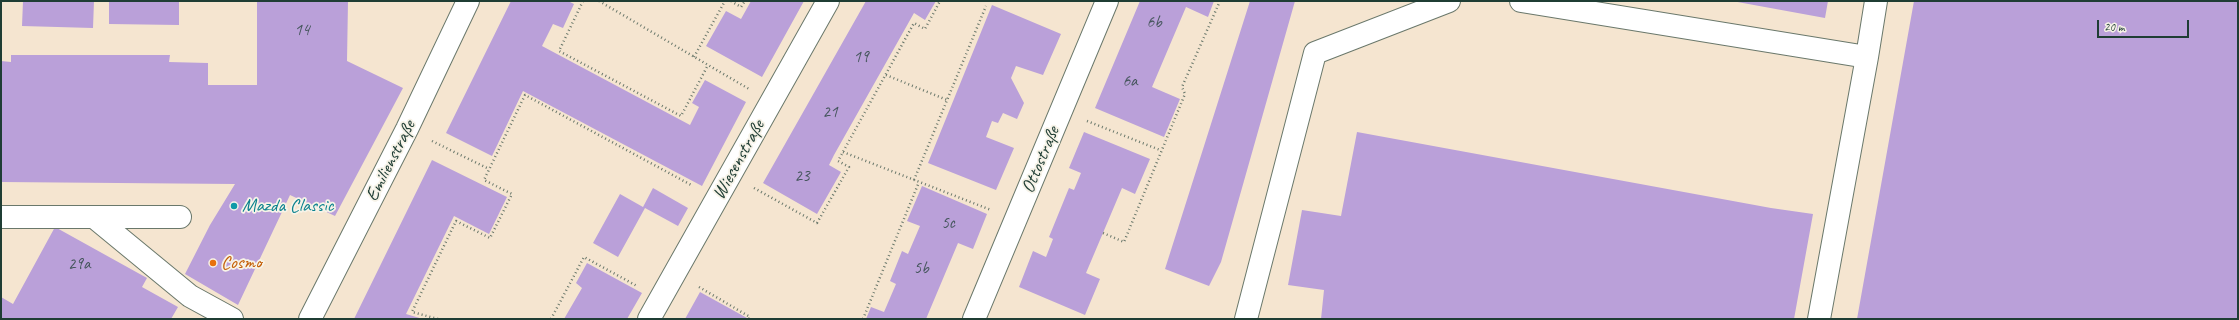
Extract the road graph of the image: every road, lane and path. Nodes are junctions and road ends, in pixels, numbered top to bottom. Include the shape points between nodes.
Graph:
1 (468, 1) edge
2 (583, 1) edge
3 (599, 1) edge
4 (725, 1) edge
5 (731, 1) edge
6 (745, 1) edge
7 (828, 1) edge
8 (940, 1) edge
9 (1107, 1) edge
10 (1220, 1) edge
11 (1450, 1) edge
12 (1521, 1) edge
13 (1876, 1) edge
14 (986, 6) dead end
15 (694, 57) junction
16 (1867, 57) junction
17 (708, 65) junction
18 (886, 75) junction
19 (947, 100) junction
20 (772, 102) junction
21 (1061, 110) junction
22 (583, 122) dead end
23 (581, 125) junction
24 (407, 129) junction
25 (1160, 150) junction
26 (843, 152) junction
27 (489, 169) junction
28 (731, 175) junction
29 (914, 180) junction
30 (919, 182) junction
31 (717, 199) junction
32 (1, 217) edge
33 (94, 217) junction
34 (180, 217) dead end
35 (1015, 220) junction
36 (1103, 233) dead end
37 (675, 273) junction
38 (660, 299) junction
39 (232, 319) edge
40 (310, 319) edge
41 (438, 319) edge
42 (551, 319) edge
43 (649, 319) edge
44 (749, 319) edge
45 (863, 319) edge
46 (974, 319) edge
47 (1246, 319) edge
48 (1819, 319) edge

1 - 24 street, Emilienstraße
2 - 17 path via 559,51 681,116
3 - 15 path
4 - 15 path
5 - 6 path via 741,7
7 - 20 street, Wiesenstraße
8 - 18 path via 925,29 914,23
9 - 21 street, Ottostraße
10 - 25 path via 1182,87 1185,94
11 - 47 street via 1315,53
12 - 16 street
13 - 16 street
14 - 19 path
15 - 17 path
16 - 48 street
17 - 20 path
18 - 19 path
18 - 26 path
19 - 29 path
20 - 28 street, Wiesenstraße
21 - 25 path
21 - 35 street, Ottostraße
22 - 23 path
23 - 27 path via 525,95
23 - 31 path
24 - 27 path
24 - 40 street, Emilienstraße
25 - 36 path via 1124,242
26 - 28 path via 838,161 849,167 817,223
26 - 29 path
27 - 41 path via 484,180 512,194 490,238 456,221 412,312
28 - 31 street, Wiesenstraße
29 - 30 path
30 - 35 path
30 - 45 path
31 - 37 street, Wiesenstraße
32 - 33 street
33 - 34 street
33 - 39 street via 190,296
35 - 46 street, Ottostraße
37 - 38 street, Wiesenstraße
37 - 44 path via 750,317
38 - 42 path via 584,257
38 - 43 street, Wiesenstraße

